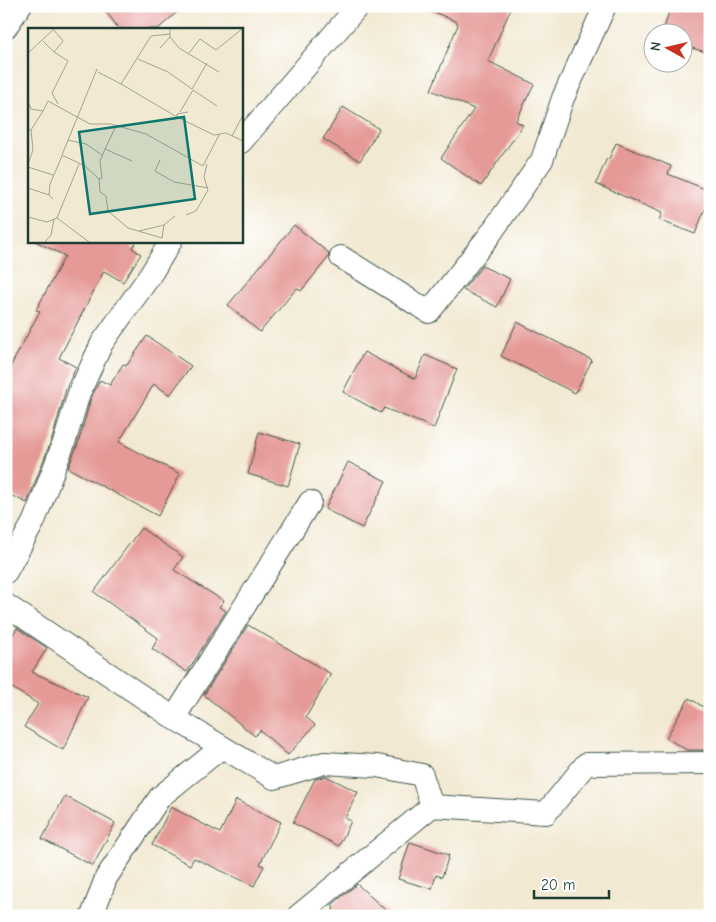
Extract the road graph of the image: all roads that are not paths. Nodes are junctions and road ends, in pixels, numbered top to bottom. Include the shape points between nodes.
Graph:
1 (20, 6) edge
2 (358, 6) edge
3 (605, 6) edge
4 (6, 27) edge
5 (242, 141) edge
6 (170, 242) edge
7 (341, 257) dead end
8 (310, 502) dead end
9 (6, 572) edge
10 (6, 605) edge
11 (174, 718) junction
12 (222, 747) junction
13 (710, 763) edge
14 (432, 806) junction
15 (92, 916) edge
16 (298, 916) edge

1 - 4 street
2 - 5 street
3 - 7 street via 563,98 542,160 489,236 429,312
6 - 9 street via 150,277 102,344 79,393 34,521
8 - 11 street
10 - 11 street
11 - 12 street
12 - 14 street via 274,778 324,763 377,766 422,775
12 - 15 street via 160,797 106,878
13 - 14 street via 586,764 546,812
14 - 16 street

